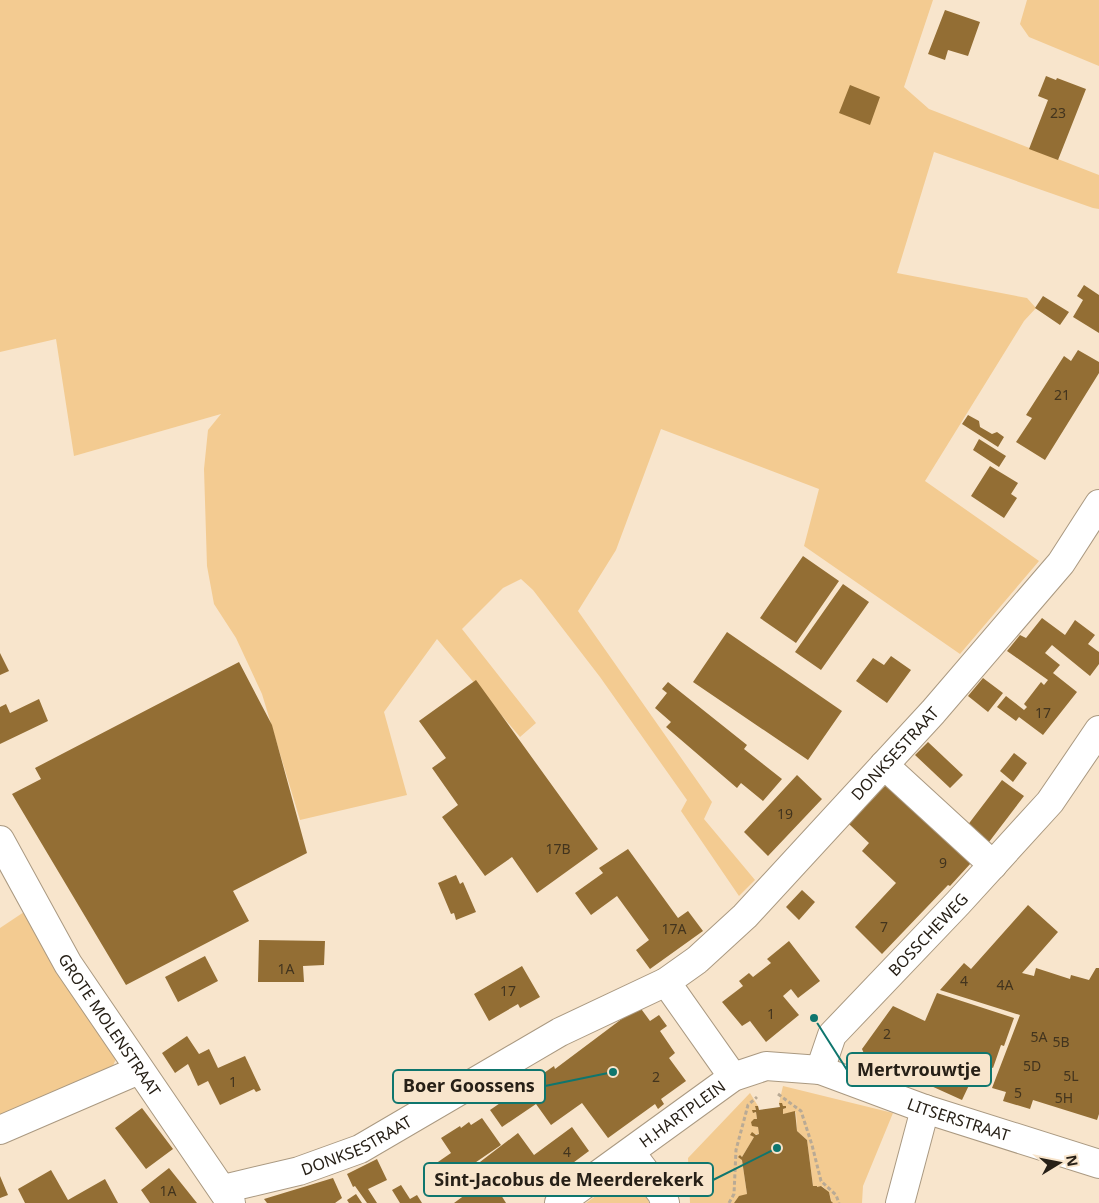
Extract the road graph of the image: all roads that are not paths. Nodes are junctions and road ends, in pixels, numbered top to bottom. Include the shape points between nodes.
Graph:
1 (1099, 504) edge
2 (1099, 730) edge
3 (884, 765) junction
4 (0, 840) edge
5 (993, 865) junction
6 (666, 982) junction
7 (139, 1070) junction
8 (820, 1070) junction
9 (733, 1077) junction
10 (924, 1110) junction
11 (0, 1130) edge
12 (631, 1153) junction
13 (1099, 1164) edge
14 (227, 1196) edge
15 (559, 1203) edge
16 (665, 1203) edge
17 (900, 1203) edge

1 - 3 street, DONKSESTRAAT via 1061,563
2 - 5 street, BOSSCHEWEG via 1050,802
3 - 5 street
3 - 6 street, DONKSESTRAAT via 745,916 697,960
4 - 7 street, GROTE MOLENSTRAAT via 68,964
5 - 8 street, BOSSCHEWEG via 832,1035
6 - 9 street
6 - 14 street, DONKSESTRAAT via 560,1032 360,1149
7 - 11 street
7 - 14 street, GROTE MOLENSTRAAT
8 - 9 street
8 - 10 street, LITSERSTRAAT
9 - 12 street, H.HARTPLEIN
10 - 13 street, LITSERSTRAAT
10 - 17 street
12 - 15 street, H.HARTPLEIN
12 - 16 street via 662,1194

